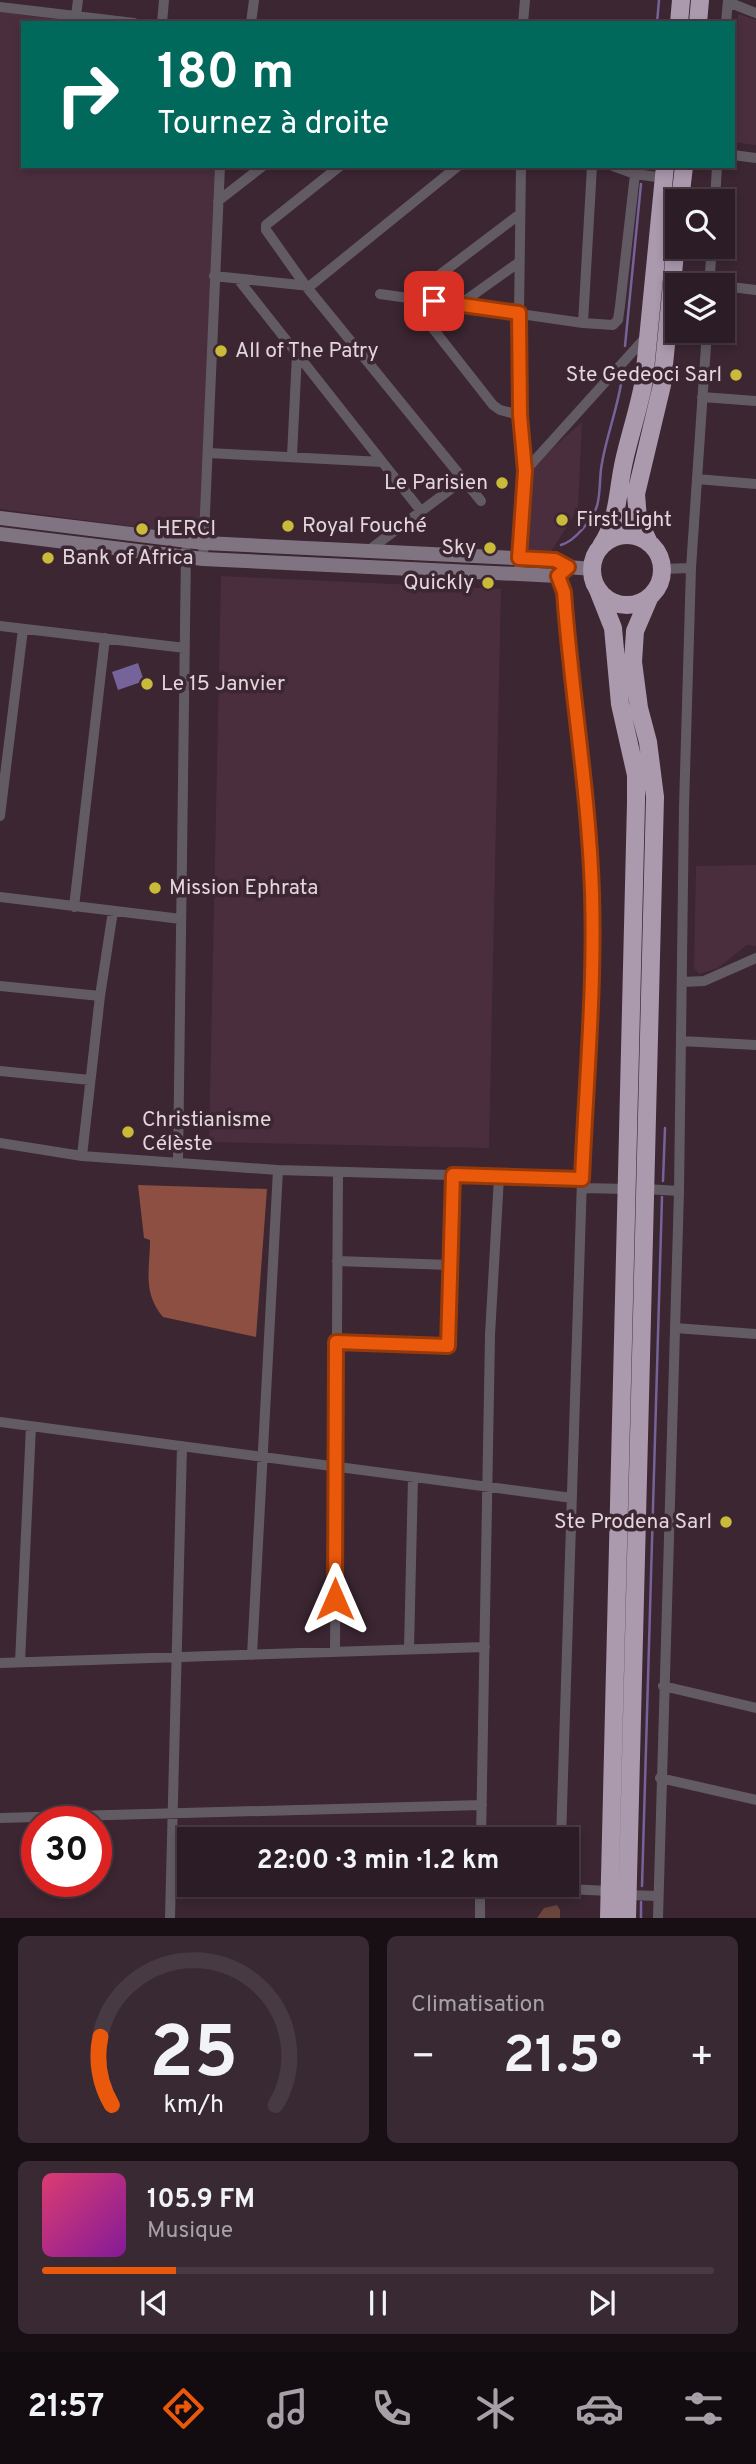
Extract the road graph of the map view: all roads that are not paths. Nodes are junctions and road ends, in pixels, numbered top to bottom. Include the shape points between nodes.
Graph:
1 (78, 0) edge
2 (164, 0) edge
3 (254, 0) edge
4 (525, 0) edge
5 (681, 0) edge
6 (700, 0) edge
7 (728, 1) edge
8 (0, 7) edge
9 (756, 13) edge
10 (76, 16) junction
11 (117, 21) edge
12 (162, 21) edge
13 (251, 21) edge
14 (523, 21) edge
15 (679, 21) edge
16 (698, 21) edge
17 (726, 21) edge
18 (735, 155) edge
19 (756, 158) edge
20 (220, 168) edge
21 (260, 168) edge
22 (338, 168) edge
23 (456, 168) edge
24 (522, 168) edge
25 (592, 168) edge
26 (618, 168) edge
27 (684, 168) edge
28 (717, 168) edge
29 (664, 172) edge
30 (635, 174) junction
31 (681, 189) edge
32 (716, 189) edge
33 (218, 201) junction
34 (520, 214) junction
35 (674, 259) edge
36 (518, 263) junction
37 (214, 276) junction
38 (239, 279) junction
39 (306, 285) junction
40 (735, 287) edge
41 (756, 290) edge
42 (380, 294) dead end
43 (410, 298) junction
44 (459, 304) junction
45 (519, 313) junction
46 (583, 323) junction
47 (648, 335) junction
48 (705, 343) edge
49 (297, 354) junction
50 (702, 397) junction
51 (756, 401) edge
52 (520, 415) junction
53 (209, 453) junction
54 (292, 456) junction
55 (382, 462) junction
56 (525, 471) junction
57 (697, 478) junction
58 (463, 480) junction
59 (756, 484) edge
60 (481, 501) dead end
61 (421, 511) junction
62 (0, 519) edge
63 (0, 534) edge
64 (186, 541) junction
65 (204, 543) junction
66 (649, 543) junction
67 (601, 546) junction
68 (369, 550) junction
69 (186, 556) junction
70 (519, 558) junction
71 (204, 559) junction
72 (691, 568) junction
73 (592, 569) junction
74 (661, 569) junction
75 (563, 572) junction
76 (518, 573) junction
77 (598, 590) junction
78 (650, 596) junction
79 (0, 626) edge
80 (23, 629) junction
81 (105, 638) junction
82 (185, 648) junction
83 (0, 816) edge
84 (0, 898) edge
85 (74, 906) junction
86 (113, 911) junction
87 (181, 919) junction
88 (756, 958) edge
89 (682, 982) junction
90 (0, 986) edge
91 (100, 996) junction
92 (681, 1041) junction
93 (756, 1045) edge
94 (0, 1071) edge
95 (90, 1080) junction
96 (0, 1143) edge
97 (82, 1156) junction
98 (178, 1163) junction
99 (278, 1170) junction
100 (338, 1172) junction
101 (453, 1175) junction
102 (499, 1177) junction
103 (582, 1184) junction
104 (637, 1189) junction
105 (679, 1191) junction
106 (337, 1261) junction
107 (450, 1265) junction
108 (675, 1328) junction
109 (756, 1334) edge
110 (336, 1342) junction
111 (0, 1422) edge
112 (31, 1426) junction
113 (182, 1446) junction
114 (261, 1457) junction
115 (336, 1466) junction
116 (413, 1477) junction
117 (489, 1487) junction
118 (572, 1498) junction
119 (485, 1647) junction
120 (409, 1650) junction
121 (335, 1652) junction
122 (252, 1655) junction
123 (176, 1657) junction
124 (20, 1662) junction
125 (0, 1663) edge
126 (663, 1686) junction
127 (756, 1708) edge
128 (660, 1778) junction
129 (756, 1800) edge
130 (482, 1805) junction
131 (173, 1813) junction
132 (0, 1818) edge
133 (481, 1827) edge
134 (561, 1827) edge
135 (579, 1888) edge
136 (618, 1893) junction
137 (658, 1896) junction
138 (480, 1897) edge
139 (170, 1918) edge
140 (480, 1918) edge
141 (609, 1918) edge
142 (627, 1918) edge
143 (658, 1918) edge

1 - 10 street
2 - 12 street
3 - 13 street
4 - 14 street
5 - 15 highway
6 - 16 highway
7 - 9 street
7 - 17 street
8 - 10 street
10 - 11 street
18 - 19 street
20 - 33 street
21 - 33 street
22 - 39 street via 265,228
23 - 39 street
24 - 34 street
25 - 46 street
26 - 30 street
27 - 31 highway
28 - 32 street
29 - 30 street
29 - 47 highway
30 - 46 street via 618,320 613,325
33 - 37 street
34 - 36 street
34 - 43 street
35 - 66 highway via 662,385 636,494 638,519
36 - 44 street
36 - 45 street
37 - 38 street
37 - 53 street
38 - 39 street
38 - 49 street
39 - 58 street
40 - 41 street
42 - 43 street
43 - 44 street
43 - 52 street via 493,405
44 - 45 street
45 - 46 street
45 - 52 street
47 - 56 street
47 - 67 highway via 644,380 617,509
48 - 50 street
49 - 54 street
49 - 55 street
50 - 51 street
50 - 57 street
52 - 56 street
53 - 54 street
53 - 65 street
54 - 55 street
55 - 61 street
56 - 70 street
57 - 59 street
57 - 72 street
58 - 60 street
58 - 61 street
61 - 68 street
62 - 64 street
63 - 69 street
64 - 65 street
64 - 69 street
65 - 68 street
65 - 71 street
66 - 67 highway via 624,536
66 - 74 highway
67 - 73 highway
68 - 70 street
69 - 71 street
69 - 82 street
70 - 75 street via 555,560
70 - 76 street
71 - 76 street
72 - 74 street
72 - 89 street
73 - 75 street
73 - 77 highway
74 - 78 highway
75 - 76 street
75 - 103 street via 592,891
77 - 78 highway via 621,604 635,604
77 - 104 highway via 613,628 620,704 636,775
78 - 104 highway via 635,631 633,662 655,797
79 - 80 street
80 - 81 street
80 - 83 street
81 - 82 street
81 - 85 street
82 - 87 street
84 - 85 street
85 - 86 street
86 - 87 street
86 - 91 street
87 - 98 street
88 - 89 street via 704,981
89 - 92 street
90 - 91 street
91 - 95 street
92 - 93 street
92 - 105 street
94 - 95 street
95 - 97 street
96 - 97 street
97 - 98 street
98 - 99 street
99 - 100 street
99 - 114 street
100 - 101 street
100 - 106 street
101 - 102 street
101 - 107 street
102 - 103 street
102 - 117 street via 490,1335
103 - 104 street
103 - 118 street
104 - 105 street
104 - 136 highway
105 - 108 street
106 - 107 street
106 - 110 street
107 - 110 street via 447,1347
108 - 109 street
108 - 126 street
110 - 115 street
111 - 112 street
112 - 113 street
112 - 124 street
113 - 114 street
113 - 123 street
114 - 115 street
114 - 122 street
115 - 116 street
115 - 121 street
116 - 117 street
116 - 120 street
117 - 118 street
117 - 119 street
118 - 134 street
119 - 120 street
119 - 130 street
120 - 121 street
121 - 122 street
122 - 123 street
123 - 124 street
123 - 131 street
124 - 125 street
126 - 127 street
126 - 128 street
128 - 129 street
128 - 137 street
130 - 131 street
130 - 133 street
131 - 132 street
131 - 139 street
135 - 136 street
136 - 137 street
136 - 141 highway
136 - 142 highway
137 - 143 street
138 - 140 street

